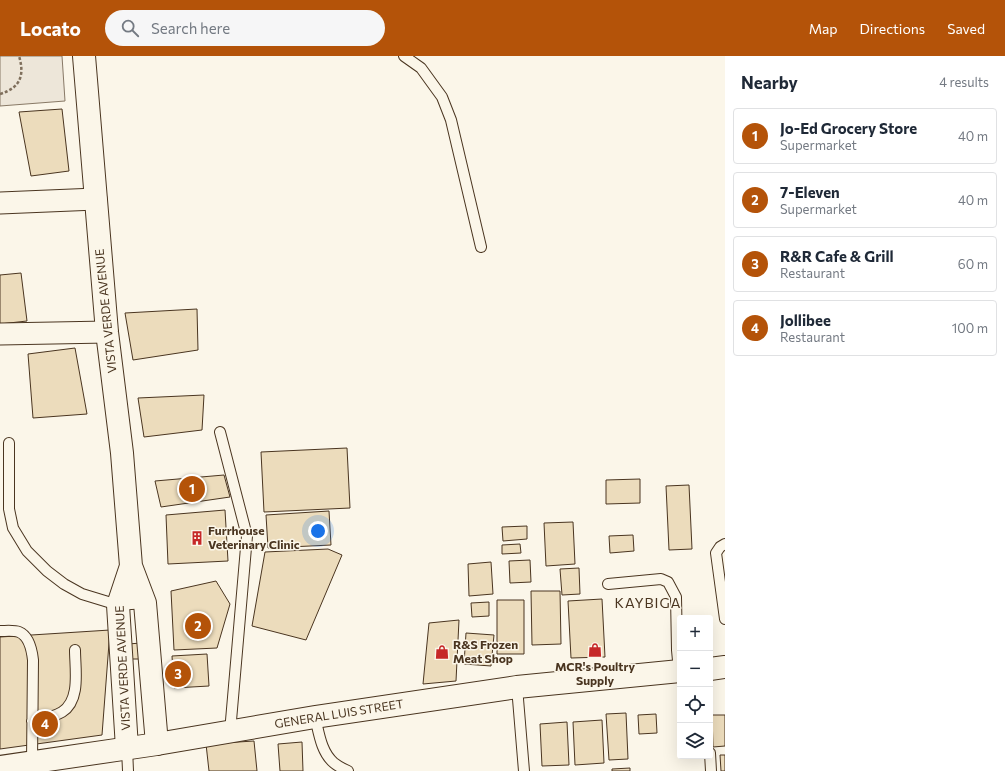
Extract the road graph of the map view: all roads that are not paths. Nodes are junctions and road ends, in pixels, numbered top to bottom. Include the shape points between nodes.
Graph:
1 (84, 56) edge
2 (404, 56) edge
3 (96, 199) junction
4 (0, 203) edge
5 (481, 247) dead end
6 (107, 332) junction
7 (0, 334) edge
8 (220, 432) dead end
9 (9, 442) dead end
10 (725, 544) edge
11 (131, 566) junction
12 (608, 584) dead end
13 (145, 603) junction
14 (118, 605) junction
15 (725, 619) edge
16 (0, 631) edge
17 (75, 650) dead end
18 (677, 651) edge
19 (725, 667) edge
20 (713, 668) edge
21 (677, 671) edge
22 (517, 687) junction
23 (315, 717) junction
24 (32, 722) junction
25 (230, 732) junction
26 (157, 744) junction
27 (127, 748) junction
28 (710, 759) edge
29 (32, 762) junction
30 (0, 767) edge
31 (128, 771) edge
32 (348, 771) edge
33 (524, 771) edge
34 (711, 771) edge

1 - 3 street, VISTA VERDE AVENUE
2 - 5 lane via 421,68 442,97 451,120
3 - 4 street
3 - 6 street, VISTA VERDE AVENUE
6 - 7 street
6 - 11 street, VISTA VERDE AVENUE via 122,454
8 - 25 lane via 247,536
9 - 14 lane via 9,509 13,528 27,551 64,584 82,594
10 - 15 lane via 716,553
11 - 13 street, VISTA VERDE AVENUE
11 - 14 street, VISTA VERDE AVENUE
12 - 18 lane via 661,579 668,582 676,597
13 - 14 lane
13 - 26 street, VISTA VERDE AVENUE
14 - 27 street, VISTA VERDE AVENUE
16 - 24 lane via 21,633 32,651
17 - 24 lane via 75,684 70,706 61,713
19 - 20 street
21 - 22 street, GENERAL LUIS STREET
22 - 23 street, GENERAL LUIS STREET
22 - 33 lane
23 - 25 street, GENERAL LUIS STREET
23 - 32 lane via 325,752 334,763
24 - 29 lane
25 - 26 street, GENERAL LUIS STREET
26 - 27 street, GENERAL LUIS STREET
27 - 29 street, GENERAL LUIS STREET
27 - 31 lane
28 - 34 lane
29 - 30 street, GENERAL LUIS STREET

